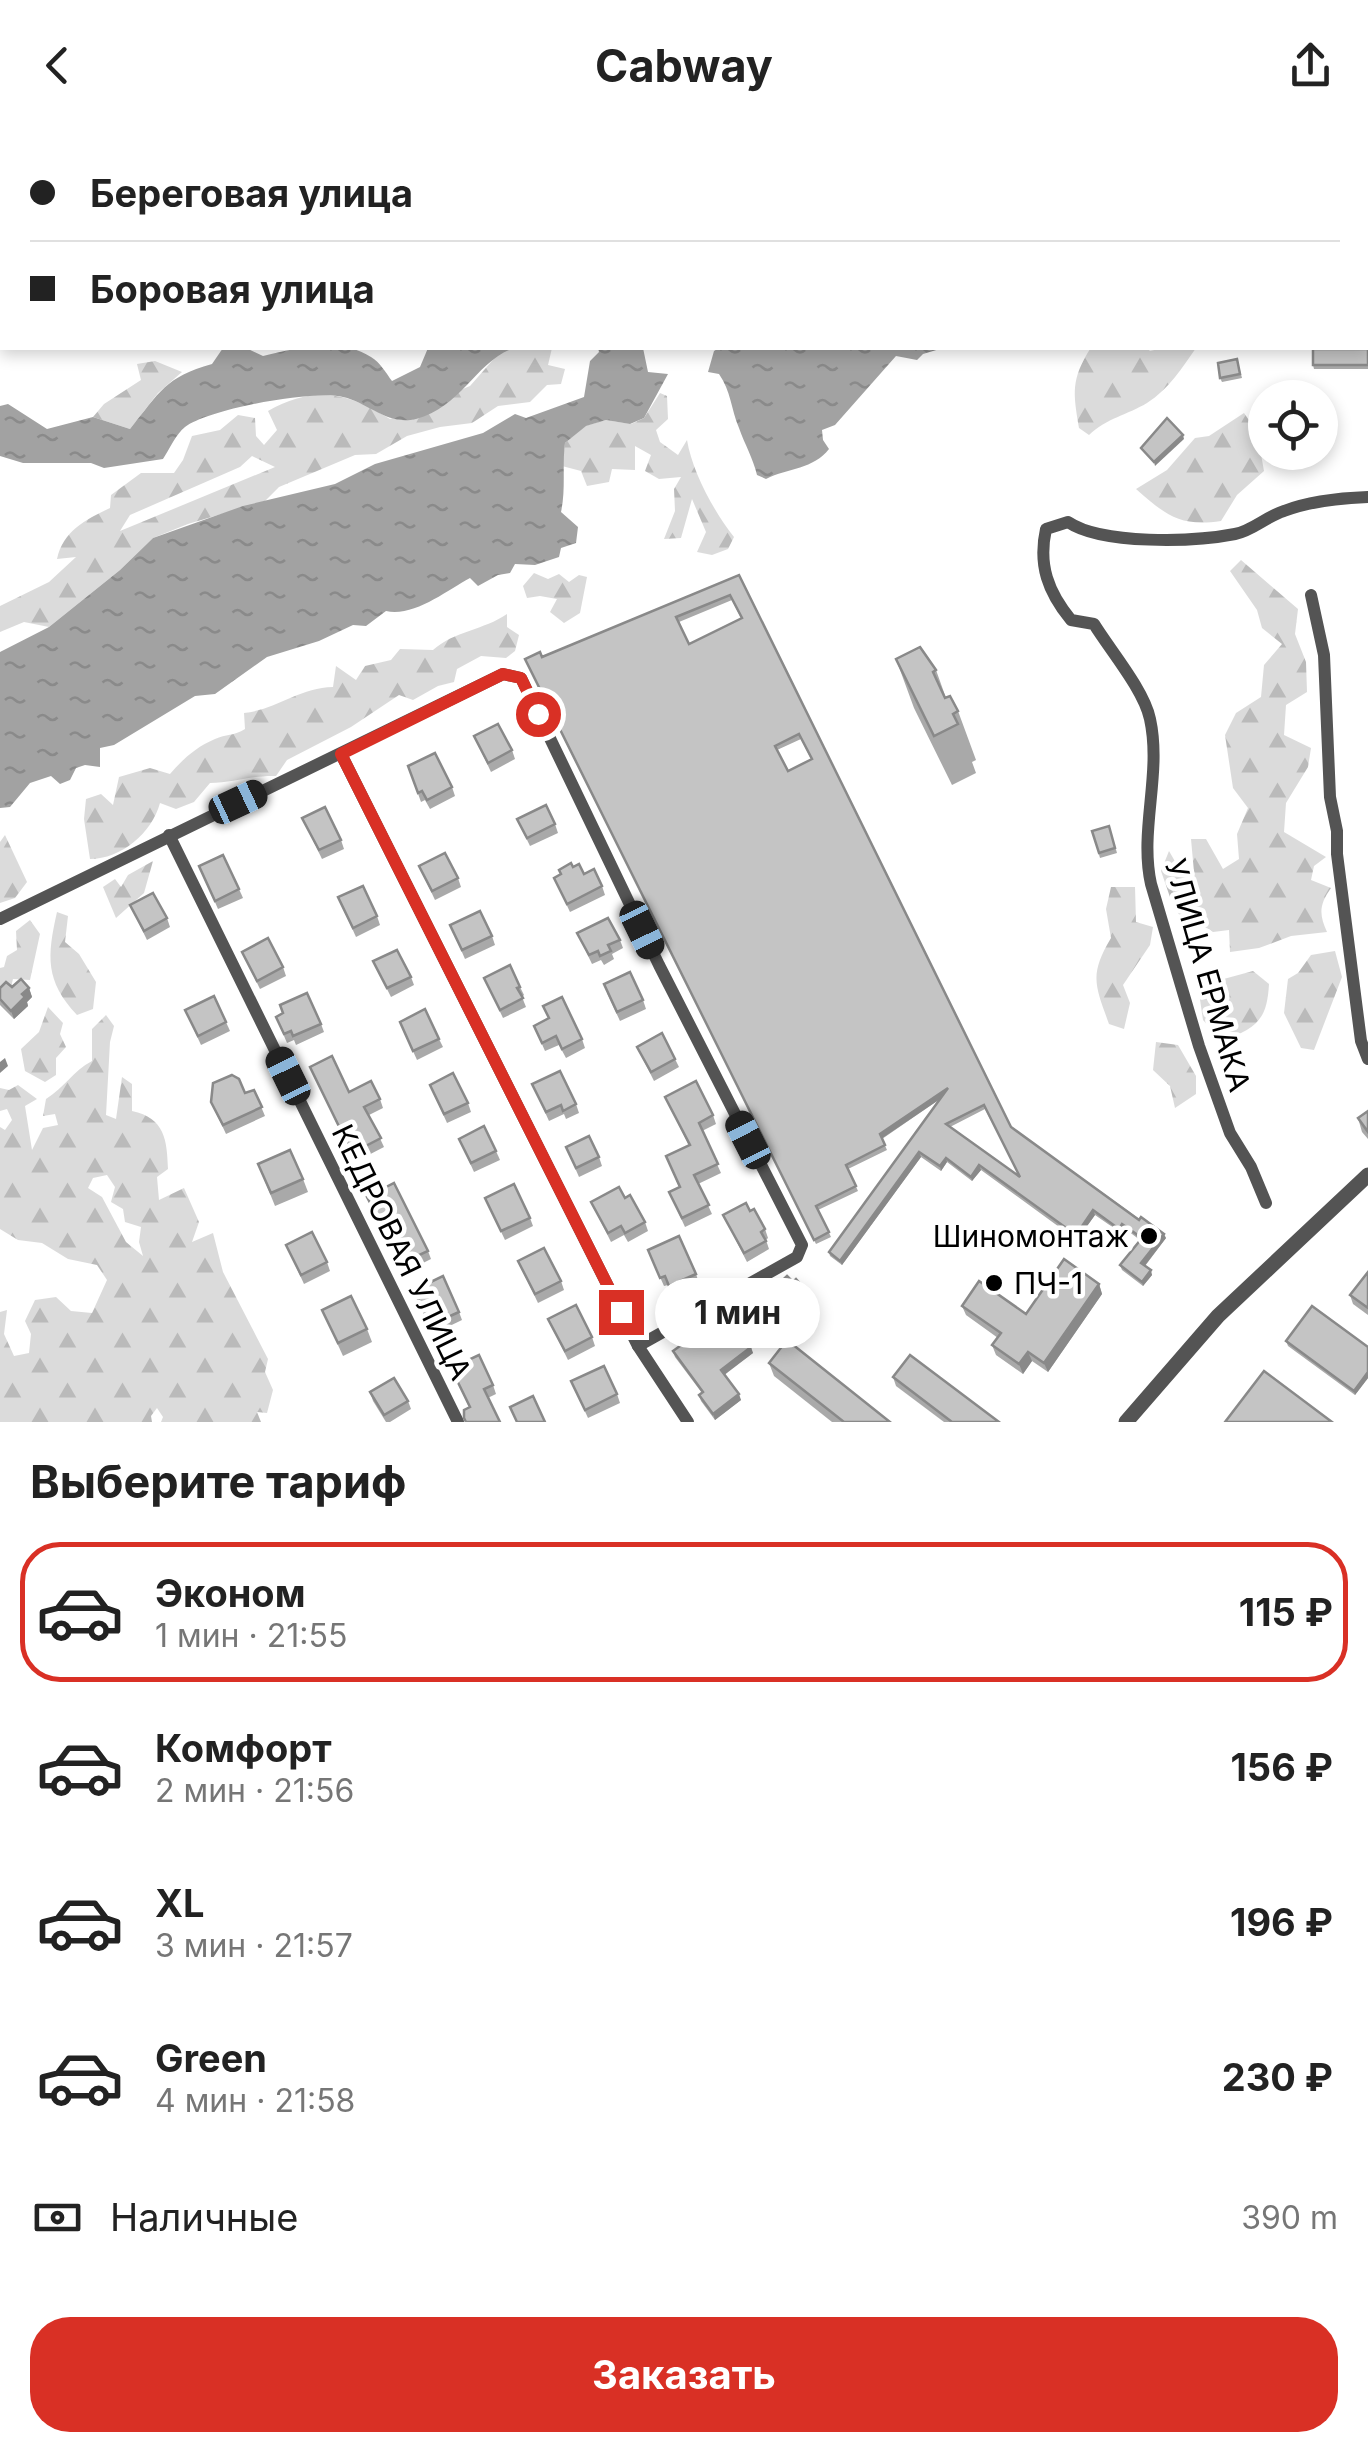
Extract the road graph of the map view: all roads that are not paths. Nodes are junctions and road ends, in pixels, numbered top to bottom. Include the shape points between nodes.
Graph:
1 (1368, 498) edge
2 (1311, 595) dead end
3 (341, 754) junction
4 (169, 835) junction
5 (0, 919) edge
6 (1368, 1059) edge
7 (1368, 1176) edge
8 (1266, 1202) dead end
9 (638, 1346) junction
10 (458, 1422) edge
11 (688, 1422) edge
12 (1126, 1422) edge

1 - 8 street, УЛИЦА ЕРМАКА via 1284,510 1238,534 1104,536 1068,522 1046,528 1043,543 1055,600 1071,620 1094,624 1150,714 1151,884 1230,1133
2 - 6 street via 1324,655 1337,854
3 - 4 street
3 - 9 street
3 - 9 street via 503,674 521,678 802,1245 797,1257
4 - 5 street
4 - 10 street, КЕДРОВАЯ УЛИЦА
7 - 12 street via 1218,1316
9 - 11 street

